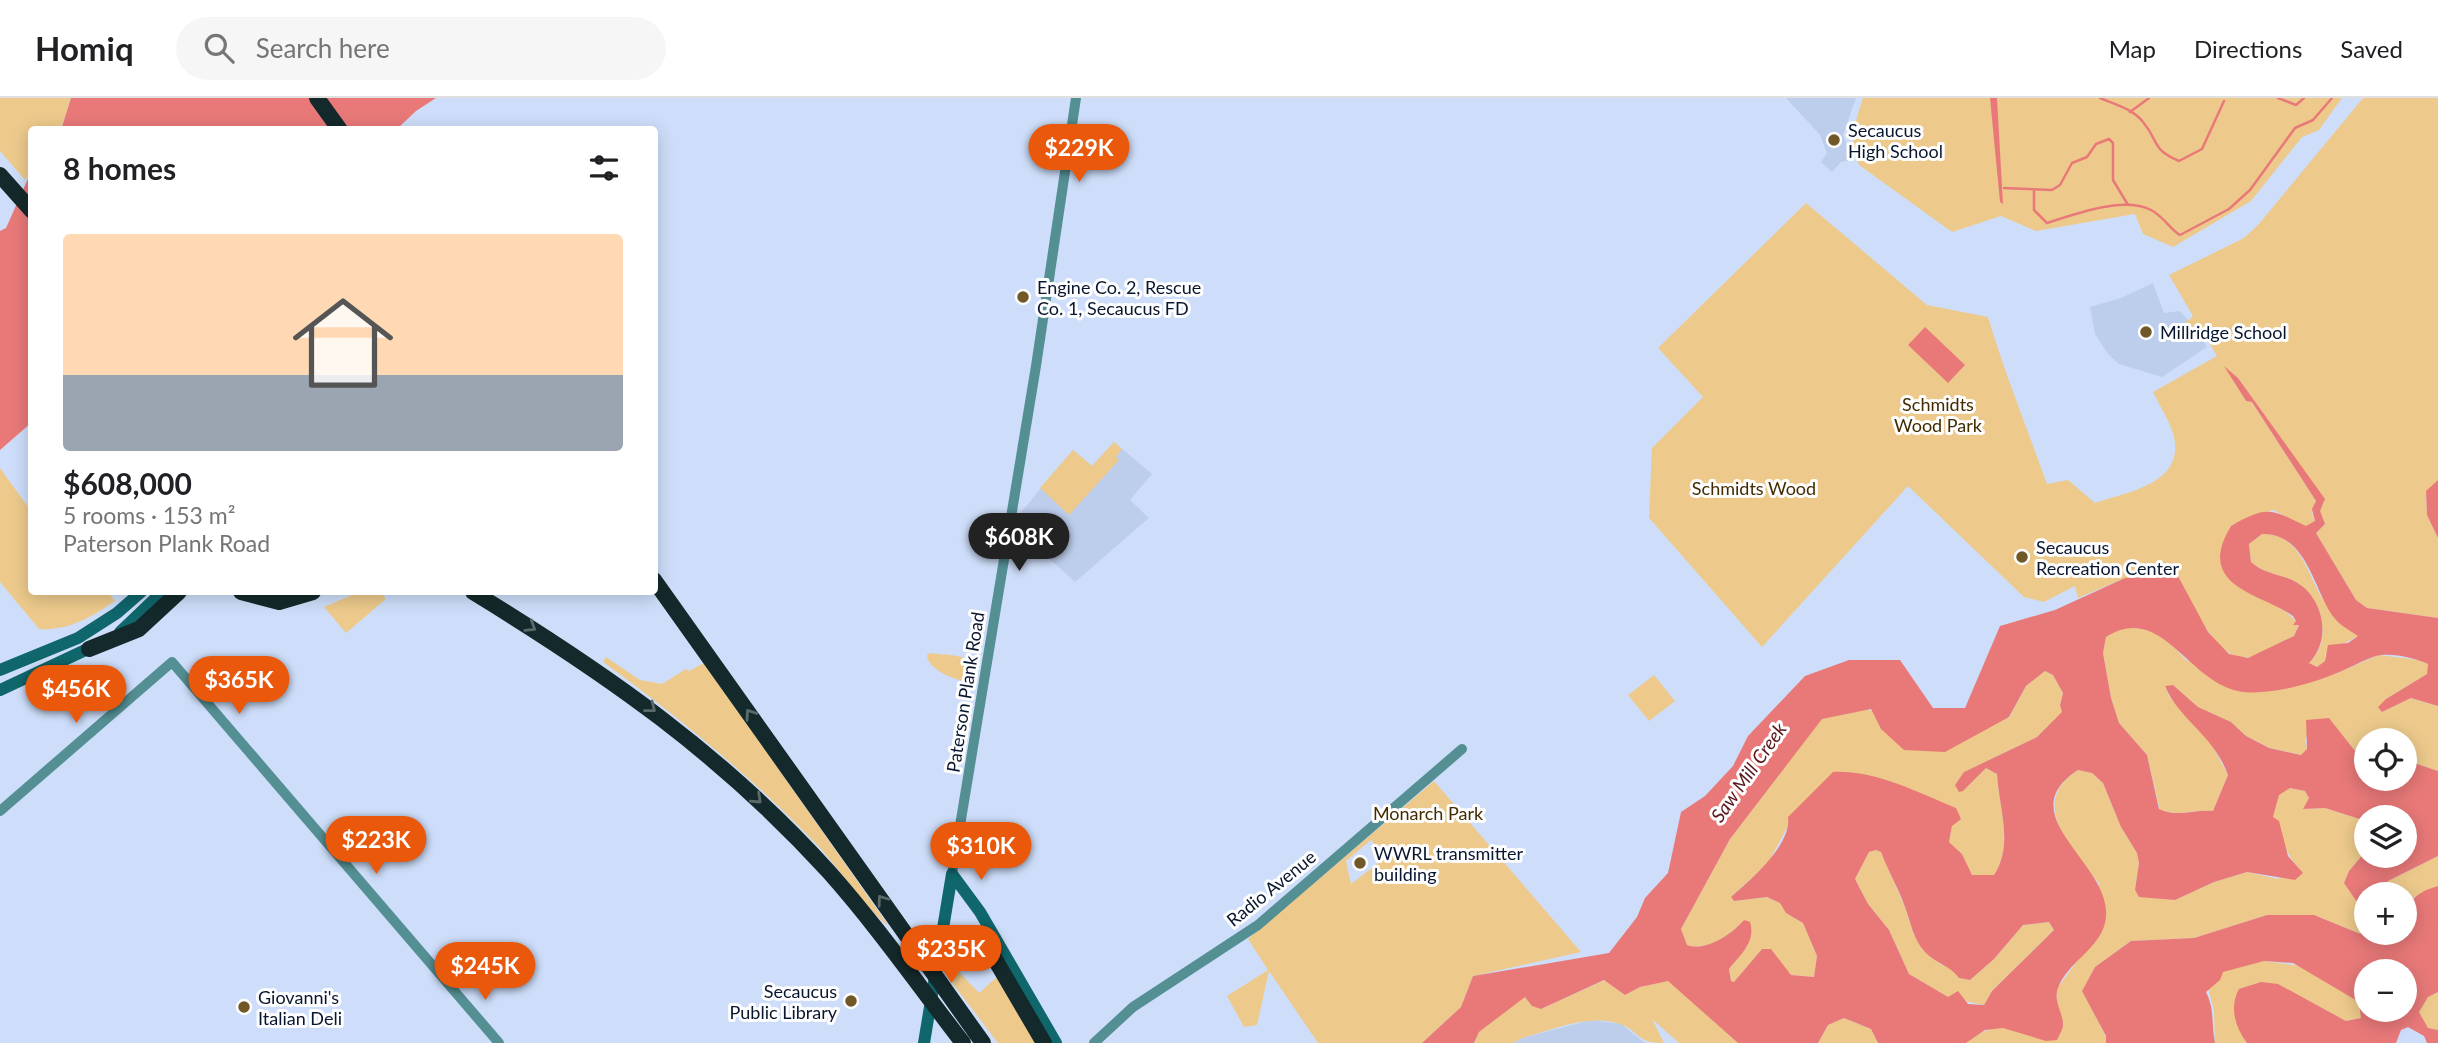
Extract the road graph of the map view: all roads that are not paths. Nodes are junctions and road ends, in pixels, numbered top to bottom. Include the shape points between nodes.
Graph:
1 (317, 98) edge
2 (1076, 98) edge
3 (337, 126) edge
4 (0, 175) edge
5 (28, 206) edge
6 (658, 586) edge
7 (137, 595) edge
8 (147, 595) edge
9 (159, 595) edge
10 (176, 595) edge
11 (252, 595) edge
12 (303, 595) edge
13 (478, 595) edge
14 (83, 643) junction
15 (0, 670) edge
16 (0, 690) edge
17 (1462, 748) dead end
18 (0, 811) edge
19 (952, 874) junction
20 (942, 941) junction
21 (922, 955) junction
22 (499, 1043) edge
23 (924, 1043) edge
24 (961, 1043) edge
25 (983, 1043) edge
26 (995, 1043) edge
27 (1044, 1043) edge
28 (1056, 1043) edge
29 (1094, 1043) edge

1 - 3 highway
2 - 19 street, Paterson Plank Road
4 - 5 highway
21 -> 6 highway
7 - 14 main road
8 - 14 main road
9 - 14 main road via 132,623
10 - 14 highway via 139,629
11 - 12 highway via 279,602
13 -> 24 highway via 613,680 733,776 852,899
14 - 15 main road
14 - 16 main road
17 - 29 street, Radio Avenue via 1250,932 1133,1007
18 - 22 street via 173,662
19 - 20 main road, Paterson Plank Road
19 - 28 main road via 980,912
20 - 23 main road, Paterson Plank Road
20 - 27 highway via 971,935 985,944
21 - 25 highway
21 - 26 highway

